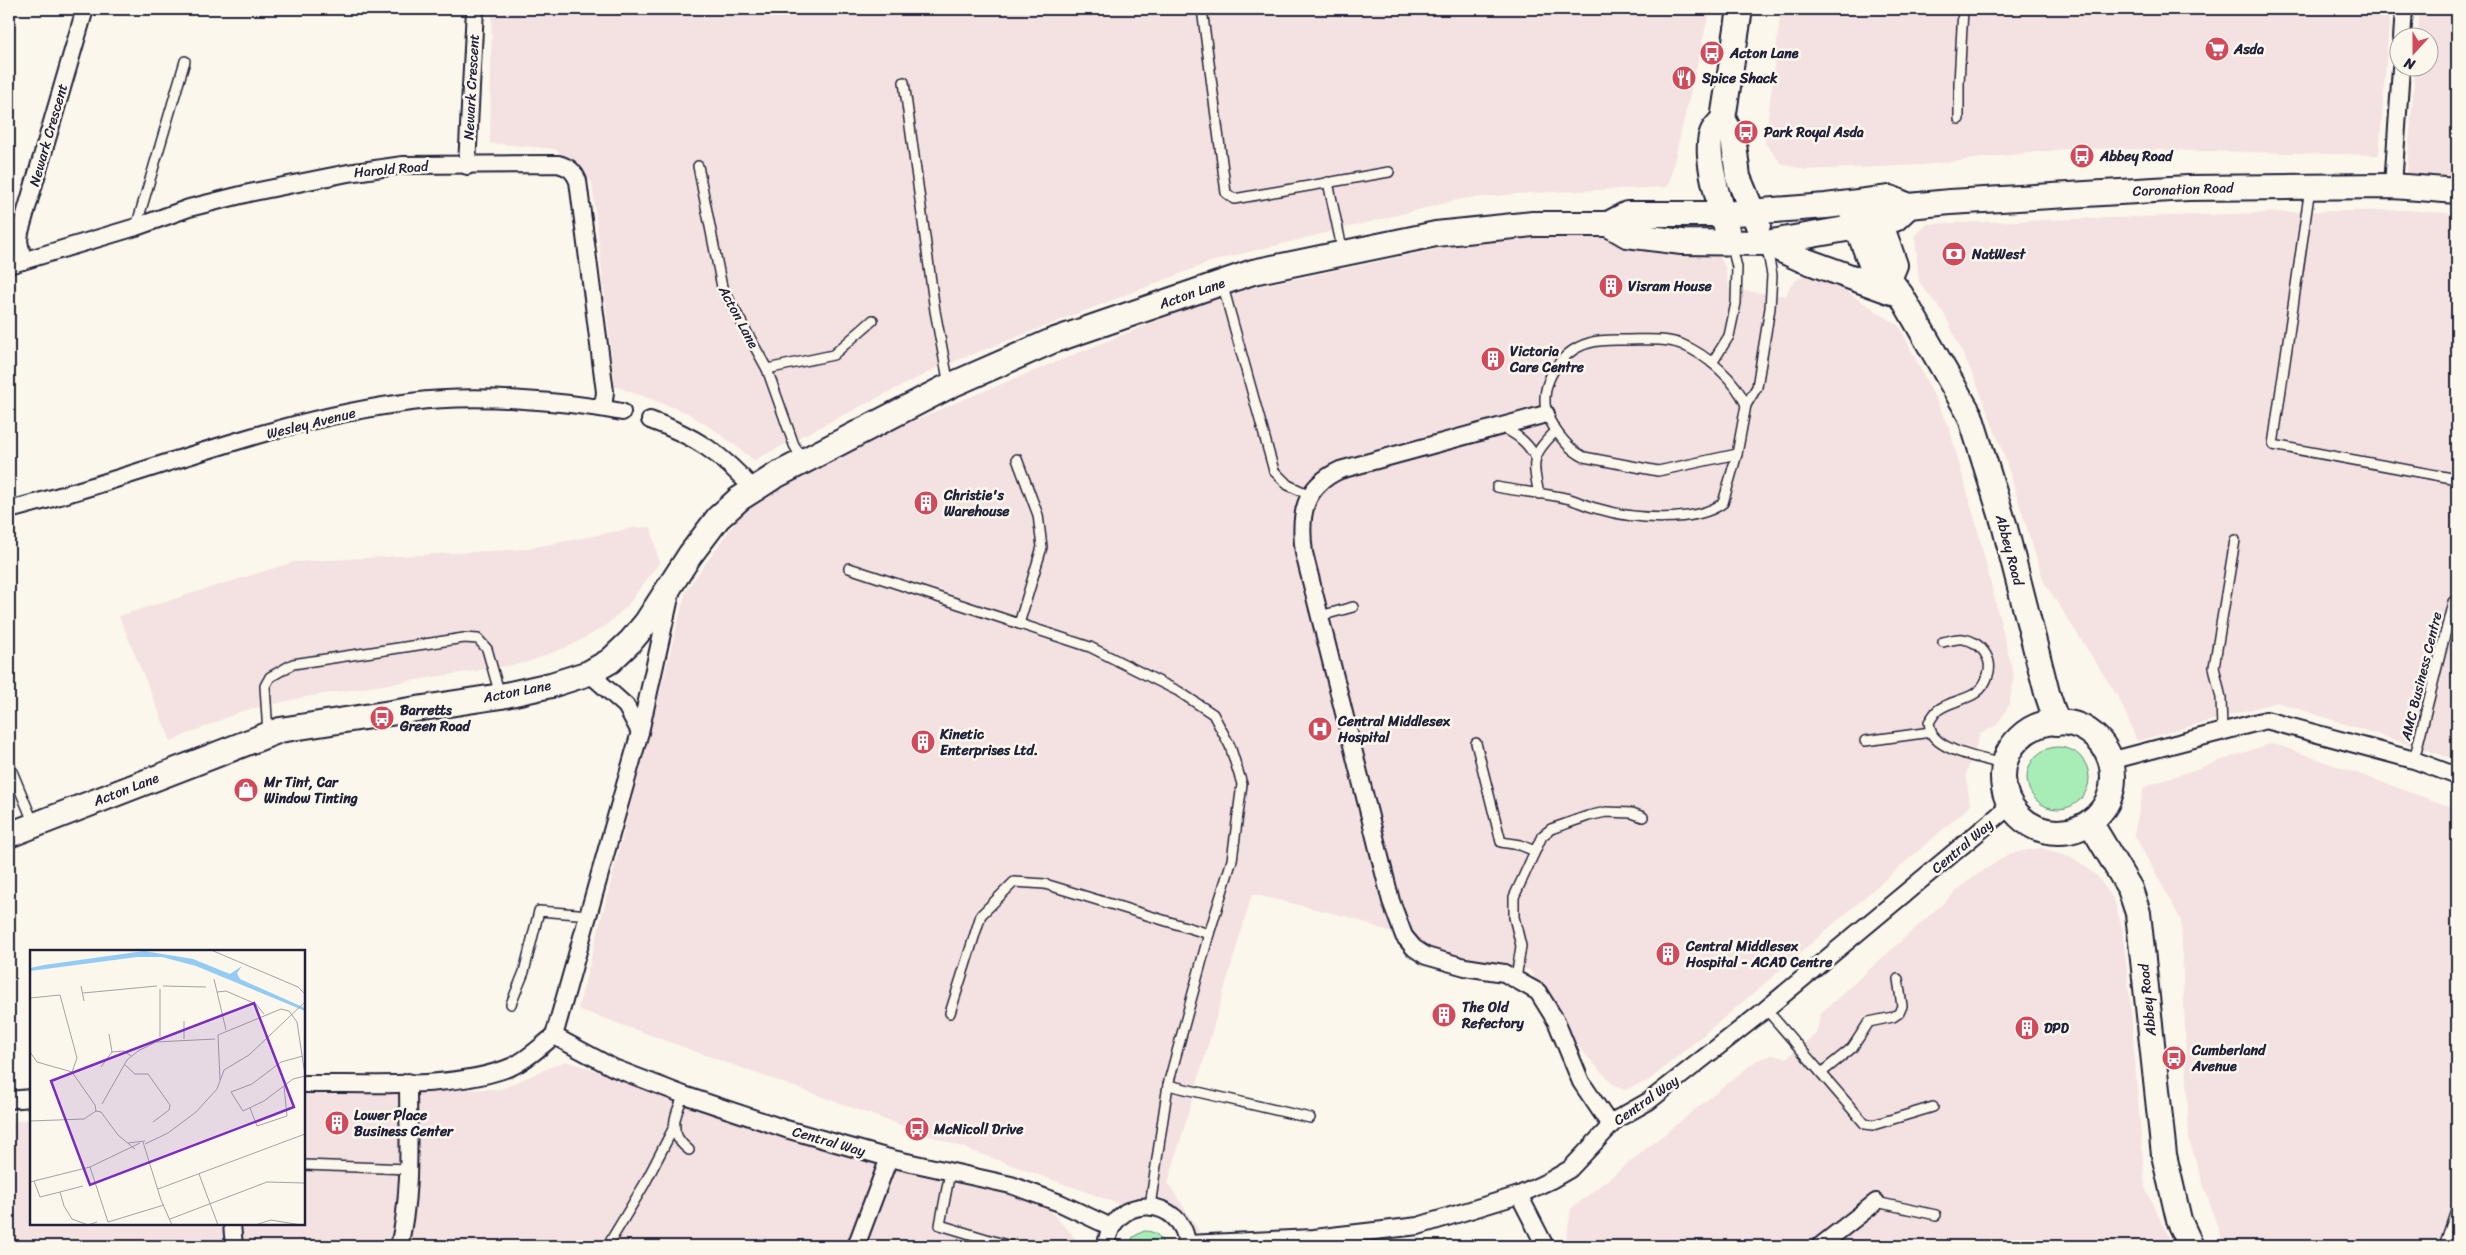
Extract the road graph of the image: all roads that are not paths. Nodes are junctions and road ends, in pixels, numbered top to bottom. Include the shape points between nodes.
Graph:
1 (85, 9) edge
2 (475, 9) edge
3 (1202, 9) edge
4 (1740, 9) edge
5 (1963, 9) edge
6 (2404, 9) edge
7 (2403, 28) edge
8 (185, 61) dead end
9 (2399, 78) edge
10 (904, 82) dead end
11 (1723, 119) junction
12 (1959, 120) dead end
13 (467, 166) junction
14 (698, 166) dead end
15 (1389, 172) dead end
16 (1328, 182) junction
17 (2310, 185) junction
18 (2393, 186) junction
19 (2457, 191) edge
20 (1872, 199) junction
21 (1849, 203) junction
22 (1909, 206) junction
23 (1752, 212) junction
24 (1723, 214) junction
25 (1880, 223) junction
26 (1608, 224) junction
27 (136, 227) junction
28 (1856, 227) junction
29 (1731, 243) junction
30 (1766, 243) junction
31 (1343, 254) junction
32 (16, 263) edge
33 (1222, 283) junction
34 (1895, 287) junction
35 (873, 320) dead end
36 (1712, 364) junction
37 (767, 369) junction
38 (949, 386) junction
39 (1746, 406) junction
40 (603, 408) junction
41 (622, 412) dead end
42 (1546, 414) junction
43 (650, 420) dead end
44 (1500, 426) junction
45 (1556, 431) junction
46 (1737, 454) junction
47 (1535, 456) junction
48 (1017, 459) dead end
49 (804, 461) junction
50 (2457, 480) edge
51 (1497, 487) dead end
52 (754, 490) junction
53 (1539, 494) junction
54 (1310, 495) junction
55 (9, 510) edge
56 (2235, 540) dead end
57 (849, 568) dead end
58 (674, 581) junction
59 (2457, 602) edge
60 (1353, 607) dead end
61 (1320, 616) junction
62 (1019, 624) junction
63 (1943, 642) dead end
64 (589, 673) junction
65 (501, 696) junction
66 (2057, 722) junction
67 (2222, 730) junction
68 (640, 732) junction
69 (1931, 732) junction
70 (268, 734) junction
71 (1865, 741) dead end
72 (1476, 743) dead end
73 (2414, 760) junction
74 (2110, 761) junction
75 (9, 764) edge
76 (2004, 764) junction
77 (2457, 776) edge
78 (2011, 805) junction
79 (1643, 817) dead end
80 (2090, 822) junction
81 (34, 824) junction
82 (9, 835) edge
83 (1535, 851) junction
84 (590, 915) junction
85 (1209, 934) junction
86 (1516, 979) junction
87 (1898, 980) dead end
88 (511, 1004) dead end
89 (1766, 1009) junction
90 (950, 1013) dead end
91 (554, 1036) junction
92 (1821, 1073) junction
93 (408, 1082) junction
94 (305, 1084) edge
95 (1168, 1085) junction
96 (684, 1095) junction
97 (30, 1098) edge
98 (9, 1100) edge
99 (1933, 1107) dead end
100 (1310, 1118) dead end
101 (674, 1125) junction
102 (1610, 1125) junction
103 (689, 1150) dead end
104 (889, 1158) junction
105 (305, 1165) edge
106 (408, 1170) junction
107 (950, 1172) junction
108 (1519, 1196) junction
109 (1876, 1202) joint
110 (1150, 1206) junction
111 (2457, 1208) edge
112 (1936, 1215) dead end
113 (232, 1225) edge
114 (1110, 1227) junction
115 (1313, 1242) edge
116 (1187, 1245) edge
117 (234, 1246) edge
118 (399, 1246) edge
119 (604, 1246) edge
120 (856, 1246) edge
121 (1010, 1246) edge
122 (1106, 1246) edge
123 (1545, 1246) edge
124 (1820, 1246) edge
125 (2191, 1246) edge
126 (2444, 1246) edge

1 - 32 street, Newark Crescent via 20,232
2 - 13 street, Newark Crescent
3 - 16 lane via 1226,193 1234,199
4 - 11 main road
5 - 12 lane
6 - 7 street
8 - 27 lane
9 - 18 street
10 - 38 lane via 935,311
11 - 23 main road via 1733,136 1738,177
11 - 24 main road via 1712,132 1711,156
13 - 27 street, Harold Road via 403,165 348,173 189,208
13 - 40 street, Harold Road via 558,164 575,174 605,392
14 - 37 lane, Acton Lane via 722,287
15 - 16 lane
16 - 31 lane
17 - 18 main road, Coronation Road
17 - 22 main road, Coronation Road via 2188,188
17 - 50 lane via 2273,445
18 - 19 main road, Coronation Road
20 - 21 main road, Coronation Road
20 - 22 main road, Coronation Road via 1890,198
20 - 25 main road
21 - 23 main road, Coronation Road
21 - 28 main road, Abbey Road
22 - 25 main road via 1895,218
23 - 24 main road, Acton Lane
23 - 30 main road
24 - 26 main road, Acton Lane via 1627,214
24 - 29 main road
25 - 28 main road
25 - 34 main road via 1895,265
26 - 29 main road, Acton Lane via 1627,235 1682,242
26 - 31 main road, Acton Lane via 1533,224 1436,234
27 - 32 street, Harold Road
28 - 30 main road
28 - 34 main road, Abbey Road via 1874,272
29 - 30 main road, Acton Lane
29 - 36 lane via 1737,267 1736,303 1729,336
30 - 34 main road via 1800,259
30 - 39 lane via 1772,275 1770,308 1757,387
31 - 33 main road, Acton Lane via 1253,272
33 - 38 main road, Acton Lane via 1052,341
33 - 54 lane via 1274,471 1288,485
34 - 66 main road, Abbey Road via 1970,415 2004,524
35 - 37 lane via 833,355
36 - 39 lane via 1739,390
36 - 42 lane via 1680,344 1658,340 1588,343 1558,364 1549,378 1545,394
37 - 49 lane, Acton Lane via 794,445
38 - 49 main road, Acton Lane
39 - 46 lane
40 - 41 street, Wesley Avenue
40 - 55 street, Wesley Avenue via 473,400 412,402 360,410 227,444
42 - 44 street
42 - 45 lane
43 - 52 street via 696,440 731,464
44 - 47 lane via 1520,436
44 - 54 street via 1340,470 1326,476
45 - 46 lane via 1584,457 1648,471 1673,469
45 - 47 lane
46 - 53 lane via 1723,503 1699,513 1663,518 1628,515
47 - 53 lane via 1533,465
48 - 62 lane via 1038,515 1042,548
49 - 52 main road, Acton Lane
51 - 53 lane
52 - 58 main road, Acton Lane via 718,518
54 - 61 street via 1300,527
56 - 67 lane via 2214,668
57 - 62 lane
58 - 64 main road, Acton Lane via 631,641 610,661
58 - 68 street
59 - 73 lane, AMC Business Centre via 2454,602
60 - 61 lane
61 - 86 street via 1391,901 1404,936 1426,956 1504,973
62 - 85 lane via 1090,647 1178,691 1213,714 1230,746 1242,784 1232,860
63 - 69 lane via 1962,639 1978,643 1988,657 1989,674 1981,688 1966,700 1938,710 1929,722
64 - 65 main road, Acton Lane
64 - 68 street via 626,706
65 - 70 main road, Acton Lane
65 - 70 lane via 487,649 478,639 464,638 293,664 270,677 265,686
66 - 74 main road via 2081,728 2096,738
66 - 76 main road via 2042,725 2021,736
67 - 73 street via 2266,720
67 - 74 street
68 - 84 street
69 - 71 lane
69 - 76 lane via 1942,744
70 - 81 main road, Acton Lane
72 - 83 lane via 1501,842
73 - 77 street
74 - 80 main road via 2109,796 2100,813
75 - 81 lane
76 - 78 main road via 2003,783
78 - 80 main road via 2027,822 2046,831 2072,830
78 - 89 street, Central Way
79 - 83 lane via 1606,812 1588,816 1547,831
80 - 125 main road, Abbey Road via 2130,889 2138,913 2164,1155 2179,1220
81 - 82 main road, Acton Lane
83 - 86 lane via 1514,897 1514,917 1521,946
84 - 88 lane via 539,911 524,972
84 - 91 street
85 - 90 lane via 1045,884 1014,882 981,915
85 - 95 lane
86 - 102 street via 1538,992 1556,1021 1581,1082
87 - 92 lane via 1902,1006 1899,1013 1869,1022 1852,1048
89 - 92 lane
89 - 102 street, Central Way via 1649,1102
91 - 93 street via 515,1065 484,1076
91 - 96 street, Central Way via 614,1068
92 - 99 lane via 1865,1124 1873,1125
93 - 94 street
93 - 106 street
95 - 100 lane
95 - 110 lane
96 - 101 lane via 674,1115
96 - 104 street, Central Way via 786,1129
97 - 98 street
101 - 103 lane via 679,1142
101 - 119 lane via 627,1215 608,1246
102 - 108 street, Central Way via 1570,1169
104 - 107 street, Central Way
104 - 120 street
105 - 106 lane
106 - 118 street
107 - 114 street, Central Way via 1011,1185 1060,1203
107 - 121 lane via 940,1225
108 - 115 street, Central Way via 1418,1226
108 - 123 street
109 - 112 lane
109 - 124 street
110 - 114 street via 1124,1212
110 - 116 street via 1163,1210 1177,1221
111 - 126 lane
113 - 117 street
114 - 122 street
115 - 116 street, Central Way

